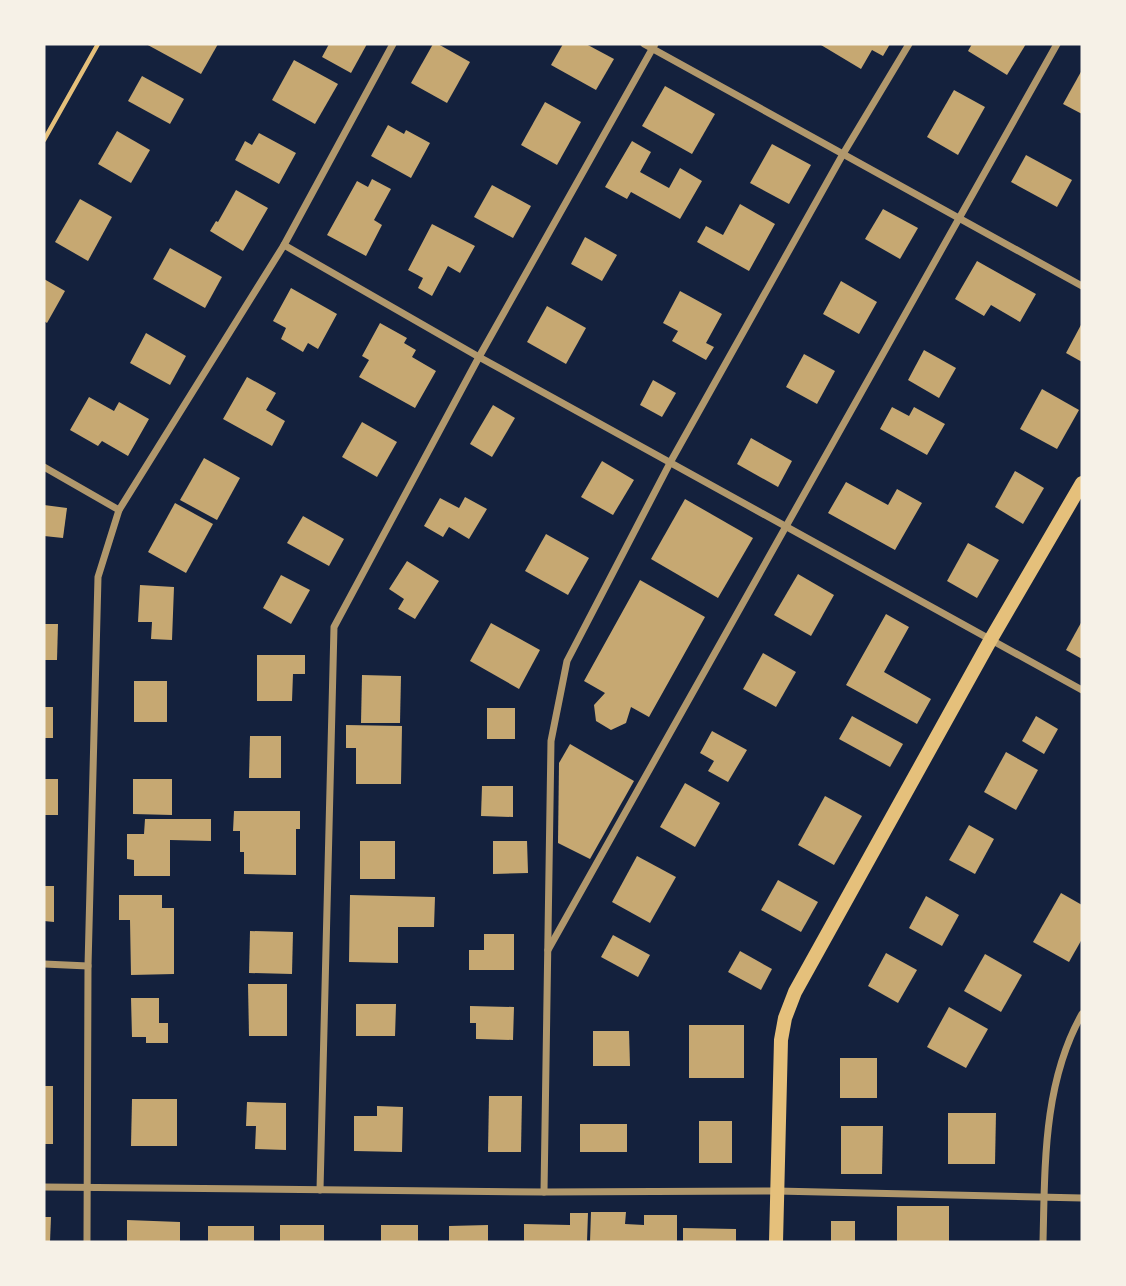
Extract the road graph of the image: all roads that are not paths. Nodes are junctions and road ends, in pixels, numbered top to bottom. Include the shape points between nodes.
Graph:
1 (393, 44) edge
2 (644, 44) edge
3 (909, 44) edge
4 (1057, 44) edge
5 (653, 46) edge
6 (843, 154) junction
7 (960, 219) junction
8 (284, 245) junction
9 (1082, 286) edge
10 (479, 357) junction
11 (671, 461) junction
12 (44, 467) edge
13 (1082, 483) edge
14 (119, 510) junction
15 (788, 526) junction
16 (991, 639) junction
17 (1082, 690) edge
18 (548, 951) junction
19 (44, 964) edge
20 (88, 966) junction
21 (1082, 1014) edge
22 (44, 1187) edge
23 (87, 1188) junction
24 (320, 1190) junction
25 (777, 1191) junction
26 (544, 1192) junction
27 (1044, 1197) junction
28 (1082, 1198) edge
29 (88, 1242) edge
30 (776, 1242) edge
31 (1043, 1242) edge

1 - 8 street
2 - 5 street
3 - 6 street
4 - 7 street
5 - 6 street
5 - 10 street
6 - 7 street
6 - 11 street
7 - 9 street
7 - 15 street
8 - 10 street
8 - 14 street
10 - 11 street
10 - 24 street via 334,627
11 - 15 street
11 - 18 street via 567,660 551,741
12 - 14 street
13 - 16 main road
14 - 20 street via 99,577
15 - 16 street
15 - 18 street
16 - 17 street
16 - 25 main road via 785,1017
18 - 26 street
19 - 20 street
20 - 23 street
21 - 27 street via 1068,1040 1051,1103
22 - 23 street
23 - 24 street
23 - 29 street
24 - 26 street
25 - 26 street
25 - 27 street
25 - 30 main road
27 - 28 street
27 - 31 street

